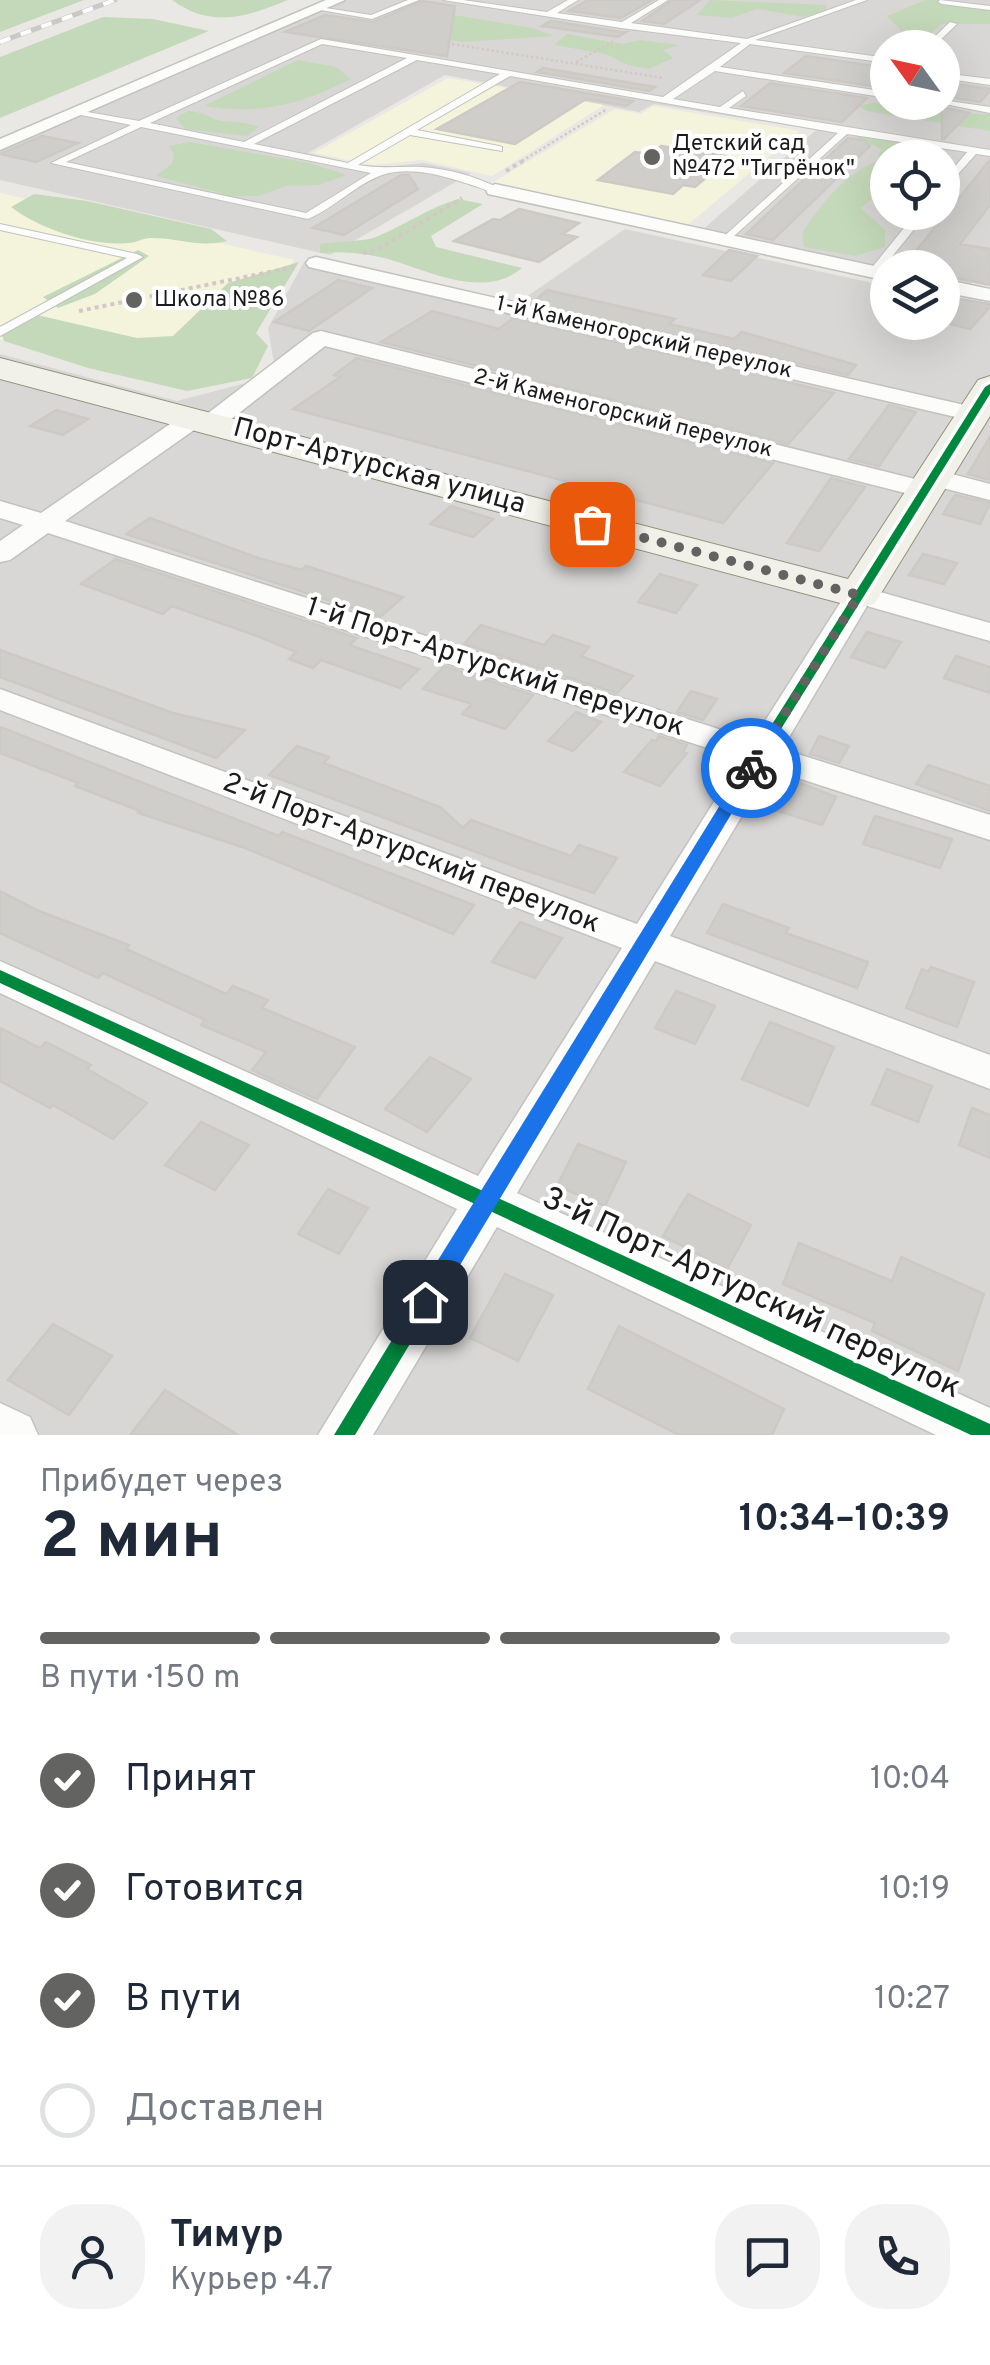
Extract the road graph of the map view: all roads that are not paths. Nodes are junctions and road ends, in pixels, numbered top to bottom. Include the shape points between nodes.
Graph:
1 (415, 0) edge
2 (447, 0) edge
3 (574, 0) edge
4 (664, 0) edge
5 (863, 0) edge
6 (944, 0) edge
7 (326, 3) edge
8 (990, 8) edge
9 (546, 15) junction
10 (953, 24) dead end
11 (621, 26) junction
12 (946, 30) edge
13 (748, 42) junction
14 (416, 57) junction
15 (870, 59) edge
16 (713, 68) junction
17 (509, 73) junction
18 (960, 78) edge
19 (990, 82) edge
20 (870, 92) edge
21 (743, 94) dead end
22 (665, 100) junction
23 (960, 105) edge
24 (721, 110) junction
25 (990, 110) edge
26 (79, 112) junction
27 (139, 124) junction
28 (845, 131) junction
29 (411, 132) junction
30 (0, 145) edge
31 (242, 146) junction
32 (499, 149) dead end
33 (973, 152) junction
34 (990, 153) edge
35 (349, 166) junction
36 (960, 168) edge
37 (380, 172) junction
38 (490, 187) joint
39 (0, 226) edge
40 (724, 242) junction
41 (316, 263) road end
42 (870, 271) edge
43 (960, 289) edge
44 (990, 295) edge
45 (0, 332) edge
46 (0, 368) edge
47 (986, 394) edge
48 (202, 421) junction
49 (929, 484) junction
50 (990, 492) edge
51 (0, 509) edge
52 (44, 523) junction
53 (0, 554) edge
54 (859, 595) junction
55 (990, 632) edge
56 (0, 699) edge
57 (760, 753) junction
58 (990, 828) edge
59 (645, 942) junction
60 (0, 976) edge
61 (990, 1072) edge
62 (486, 1202) junction
63 (0, 1428) edge
64 (990, 1434) edge
65 (12, 1435) edge
66 (344, 1435) edge

1 - 7 lane via 372,17
2 - 9 lane
3 - 9 lane
4 - 11 lane
5 - 13 lane
6 - 8 lane
7 - 26 street
9 - 11 lane
10 - 12 lane
11 - 13 lane
13 - 15 lane
13 - 16 lane
14 - 17 lane
14 - 27 lane via 322,41
14 - 31 lane
16 - 20 lane
16 - 22 lane
17 - 22 lane
17 - 29 lane
18 - 19 lane
21 - 24 lane
22 - 24 lane
23 - 25 lane
24 - 28 lane
26 - 27 lane
26 - 30 street
27 - 31 lane
27 - 37 lane via 56,164 308,216
28 - 33 lane
28 - 40 lane
29 - 32 lane
29 - 35 lane
31 - 35 lane
33 - 34 lane
33 - 36 lane
35 - 37 lane
37 - 38 lane via 416,167
38 - 40 street
39 - 45 lane via 137,257
40 - 42 street
41 - 47 street, 1-й Каменогорский переулок
43 - 44 street
46 - 48 street, Порт-Артурская улица
47 - 49 street
48 - 49 street, 2-й Каменогорский переулок via 321,338
48 - 52 street
48 - 54 street, Порт-Артурская улица
49 - 50 street, 2-й Каменогорский переулок
49 - 54 street
51 - 52 street, 1-й Порт-Артурский переулок
52 - 53 street
52 - 57 street, 1-й Порт-Артурский переулок
54 - 55 street, Порт-Артурская улица
54 - 57 street
56 - 59 street, 2-й Порт-Артурский переулок
57 - 58 street, 1-й Порт-Артурский переулок
57 - 59 street
59 - 61 street, 2-й Порт-Артурский переулок
59 - 62 street
60 - 62 street, 3-й Порт-Артурский переулок
62 - 64 street, 3-й Порт-Артурский переулок
62 - 66 street
63 - 65 street

